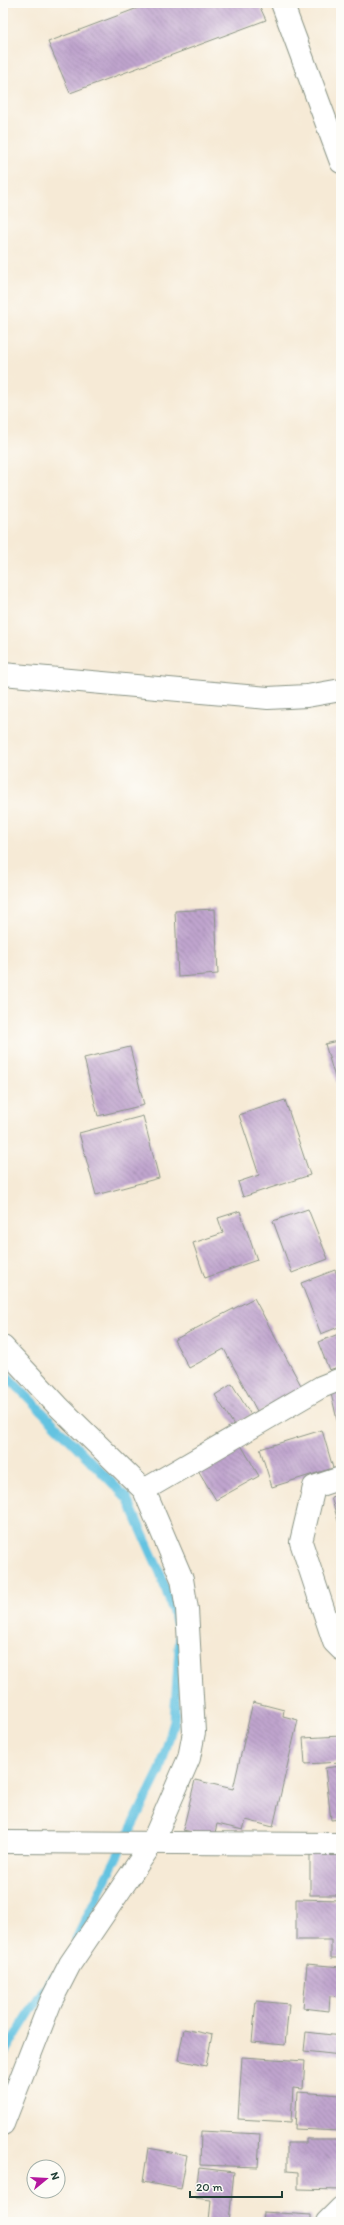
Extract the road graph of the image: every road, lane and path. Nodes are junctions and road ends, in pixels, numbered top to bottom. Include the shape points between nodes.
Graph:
1 (282, 3) edge
2 (341, 162) edge
3 (3, 674) edge
4 (341, 690) edge
5 (3, 1347) edge
6 (341, 1379) edge
7 (341, 1478) edge
8 (144, 1490) junction
9 (341, 1649) edge
10 (3, 1842) edge
11 (152, 1843) junction
12 (341, 1844) edge
13 (3, 2124) edge
14 (341, 2208) edge
15 (327, 2222) edge

1 - 2 street
3 - 4 street via 268,698 307,696
5 - 8 street via 58,1406
6 - 8 street via 321,1387
7 - 9 street via 314,1487 301,1542 334,1642
8 - 11 street via 182,1578 187,1610 194,1732 189,1758
10 - 11 street
11 - 12 street
11 - 13 street via 70,1964 51,2001
14 - 15 street

